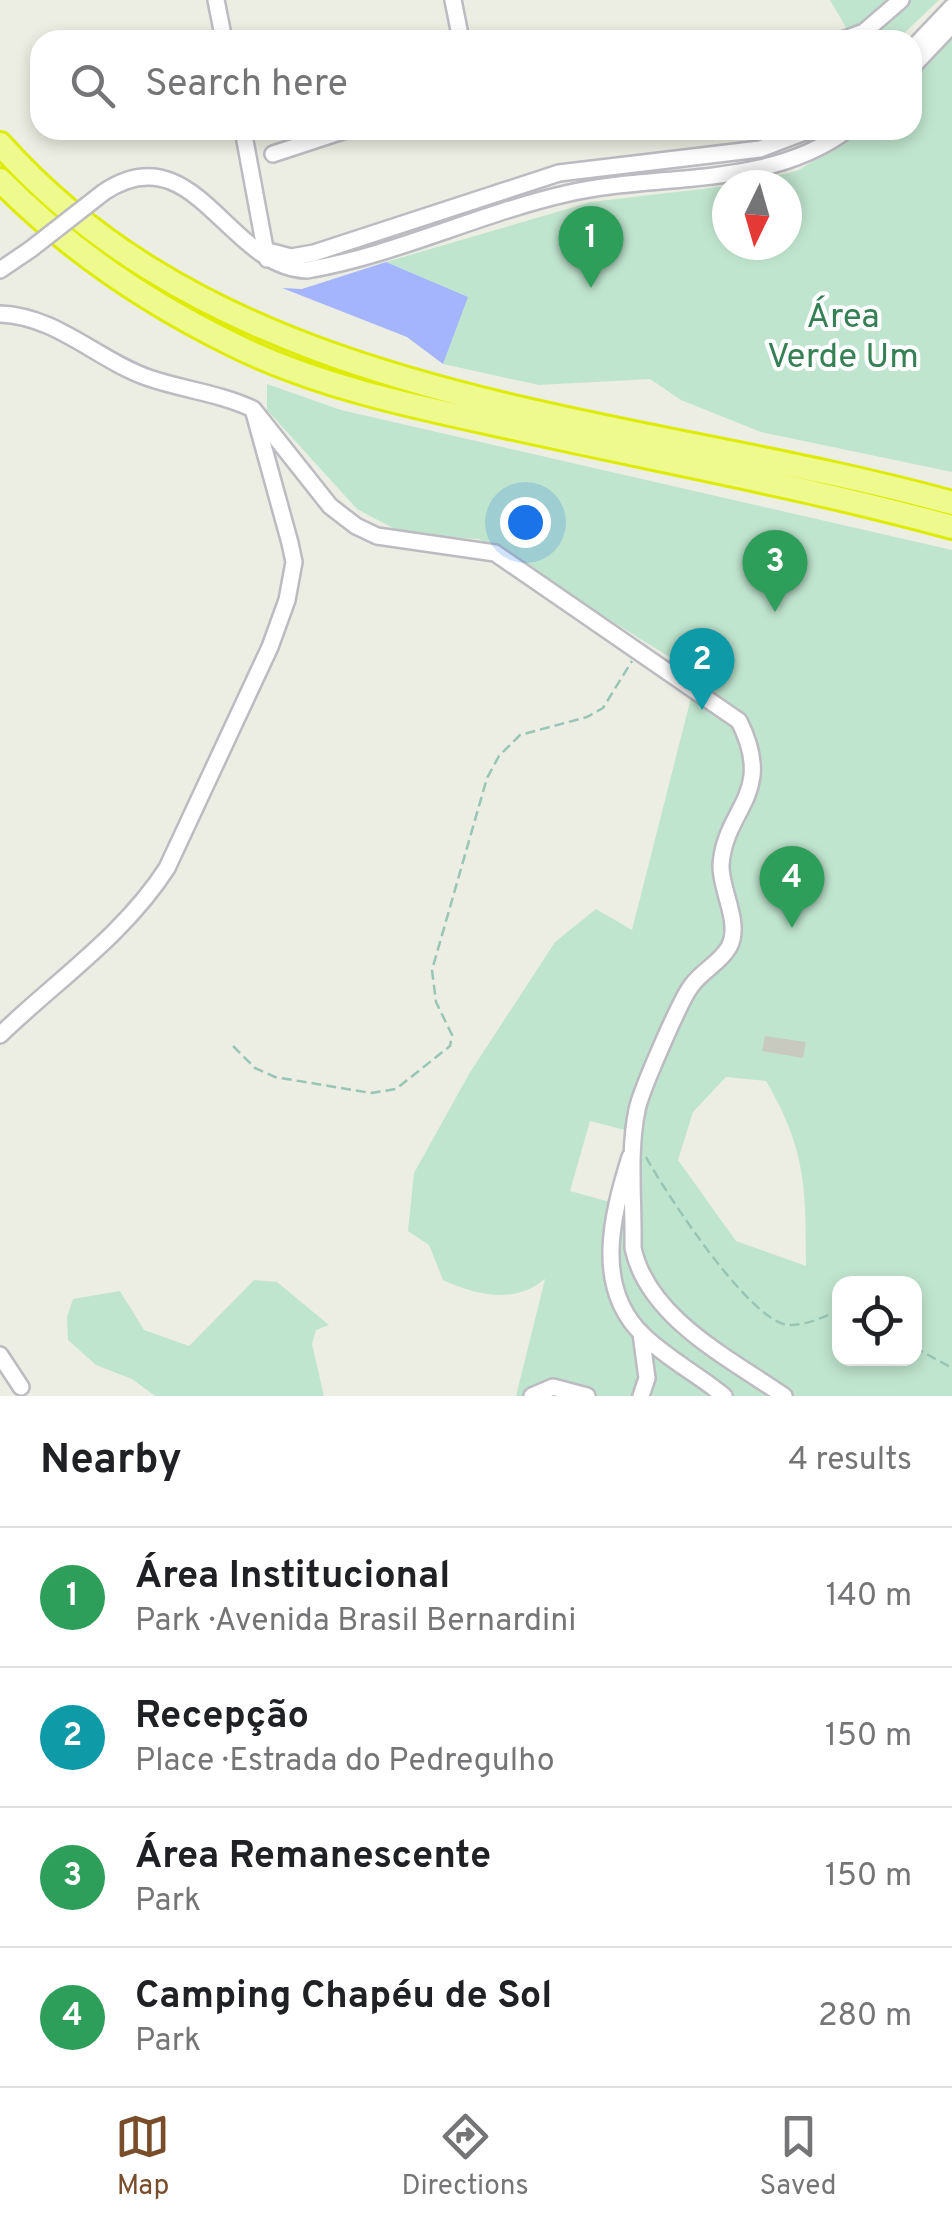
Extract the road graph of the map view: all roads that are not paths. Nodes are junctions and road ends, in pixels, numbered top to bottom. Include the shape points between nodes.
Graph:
1 (216, 0) edge
2 (453, 0) edge
3 (901, 0) edge
4 (952, 8) edge
5 (952, 25) edge
6 (222, 30) edge
7 (460, 30) edge
8 (866, 30) edge
9 (922, 38) edge
10 (922, 56) edge
11 (245, 140) edge
12 (316, 140) edge
13 (784, 140) edge
14 (831, 140) edge
15 (0, 144) edge
16 (273, 154) dead end
17 (0, 180) edge
18 (262, 252) junction
19 (0, 270) edge
20 (2, 309) edge
21 (253, 409) junction
22 (952, 503) edge
23 (952, 527) edge
24 (0, 1035) edge
25 (636, 1139) junction
26 (641, 1334) junction
27 (0, 1355) edge
28 (21, 1387) dead end
29 (532, 1396) edge
30 (587, 1396) edge
31 (641, 1396) edge
32 (724, 1396) edge
33 (784, 1396) edge

1 - 6 street
2 - 7 street
3 - 8 street
4 - 9 street
5 - 10 street
11 - 18 street
12 - 16 street
13 - 18 street via 760,149 558,174 314,253
14 - 18 street via 768,167 564,194 320,268 296,270
15 - 22 highway via 66,209 151,270 248,324 333,359
17 - 23 highway via 129,287 236,346 325,380
18 - 19 street, bridge via 179,184 137,176 104,192
20 - 21 street via 70,334 147,378 214,392
21 - 24 street via 294,562 270,647 186,832 150,894
21 - 25 street via 330,506 356,526 377,536 494,553 739,721 752,779 721,869 731,944 690,986 637,1109
25 - 26 street via 609,1248 613,1289
25 - 33 street via 638,1270 658,1304
26 - 31 street
26 - 32 street
27 - 28 street
29 - 30 street via 553,1386

